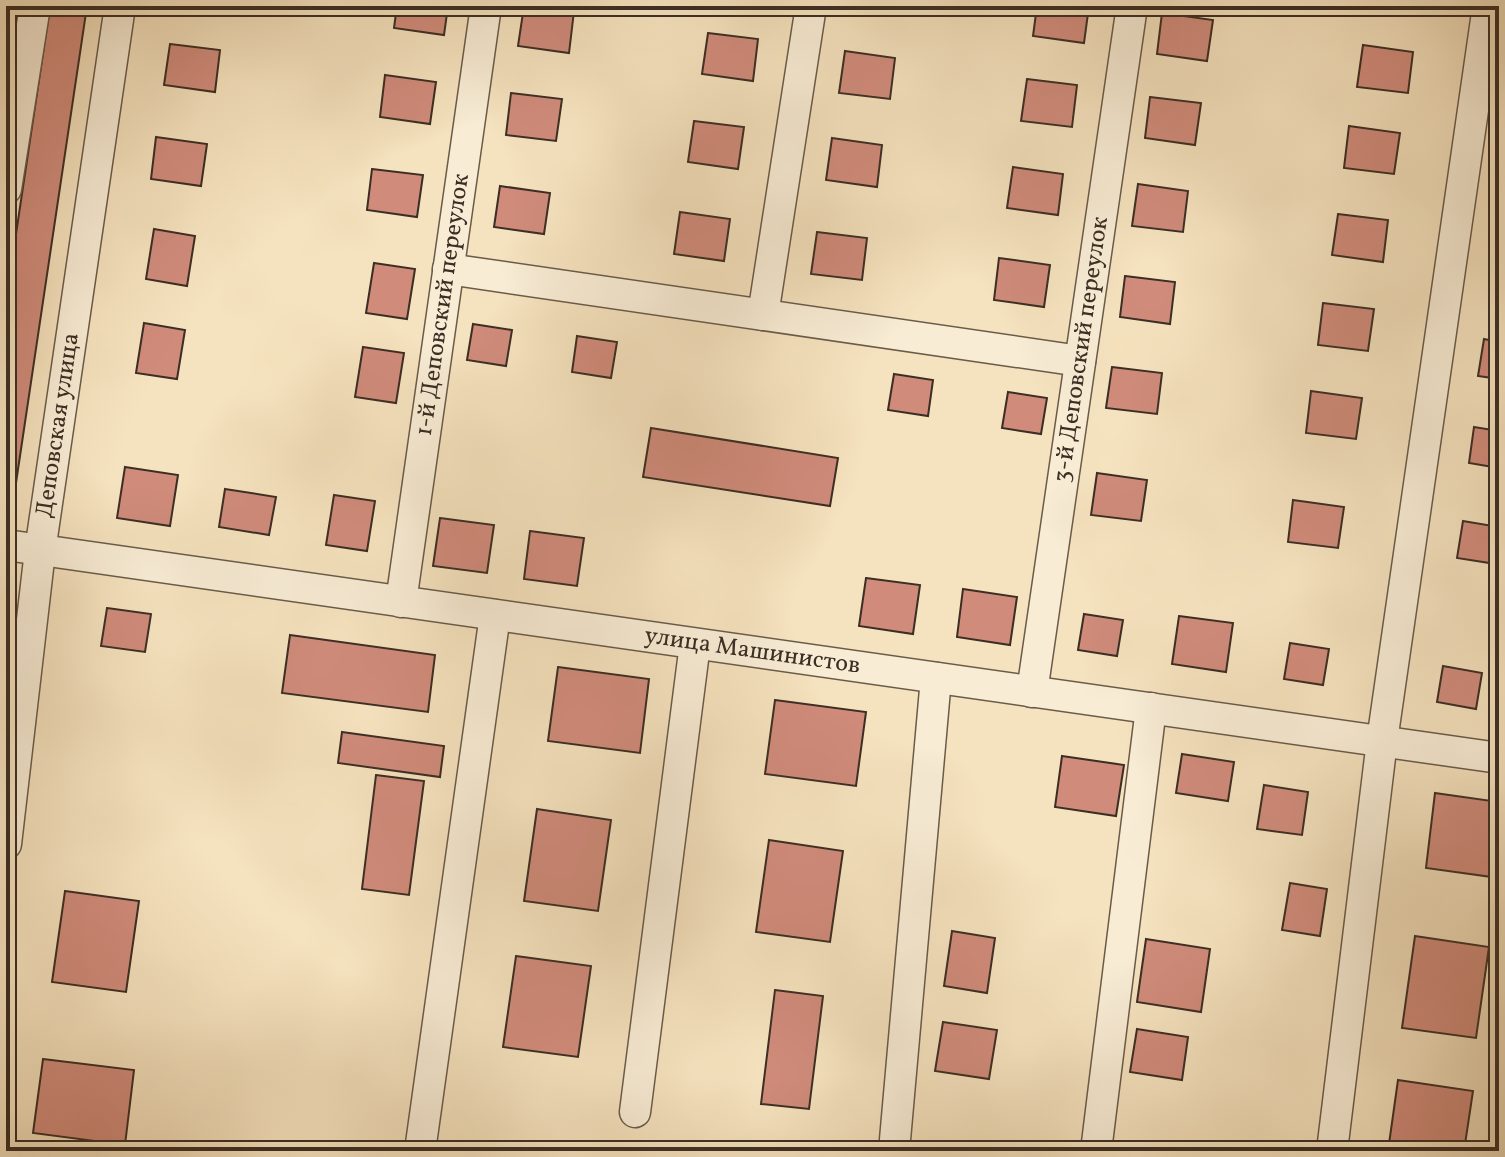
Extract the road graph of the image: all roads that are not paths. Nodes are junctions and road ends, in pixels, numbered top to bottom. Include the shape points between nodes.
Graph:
1 (35, 6) edge
2 (120, 6) edge
3 (486, 6) edge
4 (811, 6) edge
5 (1132, 6) edge
6 (1488, 6) edge
7 (6, 189) edge
8 (448, 269) junction
9 (763, 315) junction
10 (1080, 361) junction
11 (6, 545) edge
12 (40, 551) junction
13 (401, 602) junction
14 (495, 615) junction
15 (695, 644) junction
16 (936, 678) junction
17 (1032, 692) junction
18 (1151, 708) junction
19 (1382, 741) junction
20 (1499, 758) edge
21 (6, 844) edge
22 (635, 1112) dead end
23 (420, 1151) edge
24 (894, 1151) edge
25 (1096, 1151) edge
26 (1332, 1151) edge

1 - 7 street
2 - 12 street, Деповская улица
3 - 8 street, 1-й Деповский переулок
4 - 9 street
5 - 10 street, 3-й Деповский переулок
6 - 19 street
8 - 9 street
8 - 13 street, 1-й Деповский переулок
9 - 10 street
10 - 17 street, 3-й Деповский переулок
11 - 12 street, улица Машинистов
12 - 13 street, улица Машинистов
12 - 21 street, Деповская улица
13 - 14 street, улица Машинистов
14 - 15 street, улица Машинистов
14 - 23 street
15 - 16 street, улица Машинистов
15 - 22 street
16 - 17 street, улица Машинистов
16 - 24 street
17 - 18 street, улица Машинистов
18 - 19 street, улица Машинистов
18 - 25 street
19 - 20 street, улица Машинистов
19 - 26 street

